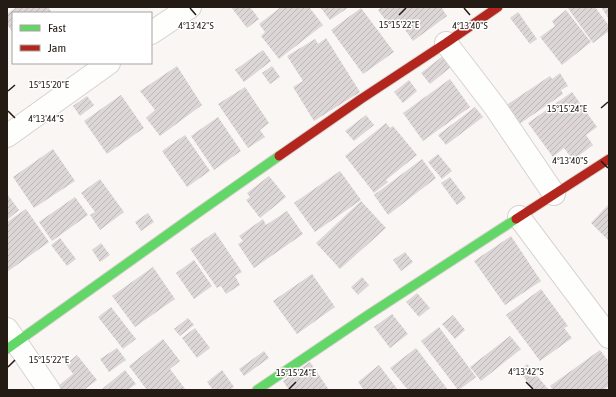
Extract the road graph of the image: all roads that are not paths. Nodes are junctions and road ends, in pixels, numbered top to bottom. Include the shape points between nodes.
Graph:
1 (190, 7) edge
2 (498, 7) edge
3 (152, 32) edge
4 (446, 43) junction
5 (108, 64) edge
6 (7, 136) edge
7 (609, 159) edge
8 (554, 194) junction
9 (518, 217) junction
10 (609, 337) edge
11 (10, 340) edge
12 (49, 390) edge
13 (257, 390) edge

1 - 3 street
2 - 4 street
4 - 8 street via 495,107
4 - 11 street
5 - 6 street
7 - 8 street
8 - 9 street
9 - 10 street
9 - 13 street
11 - 12 street

